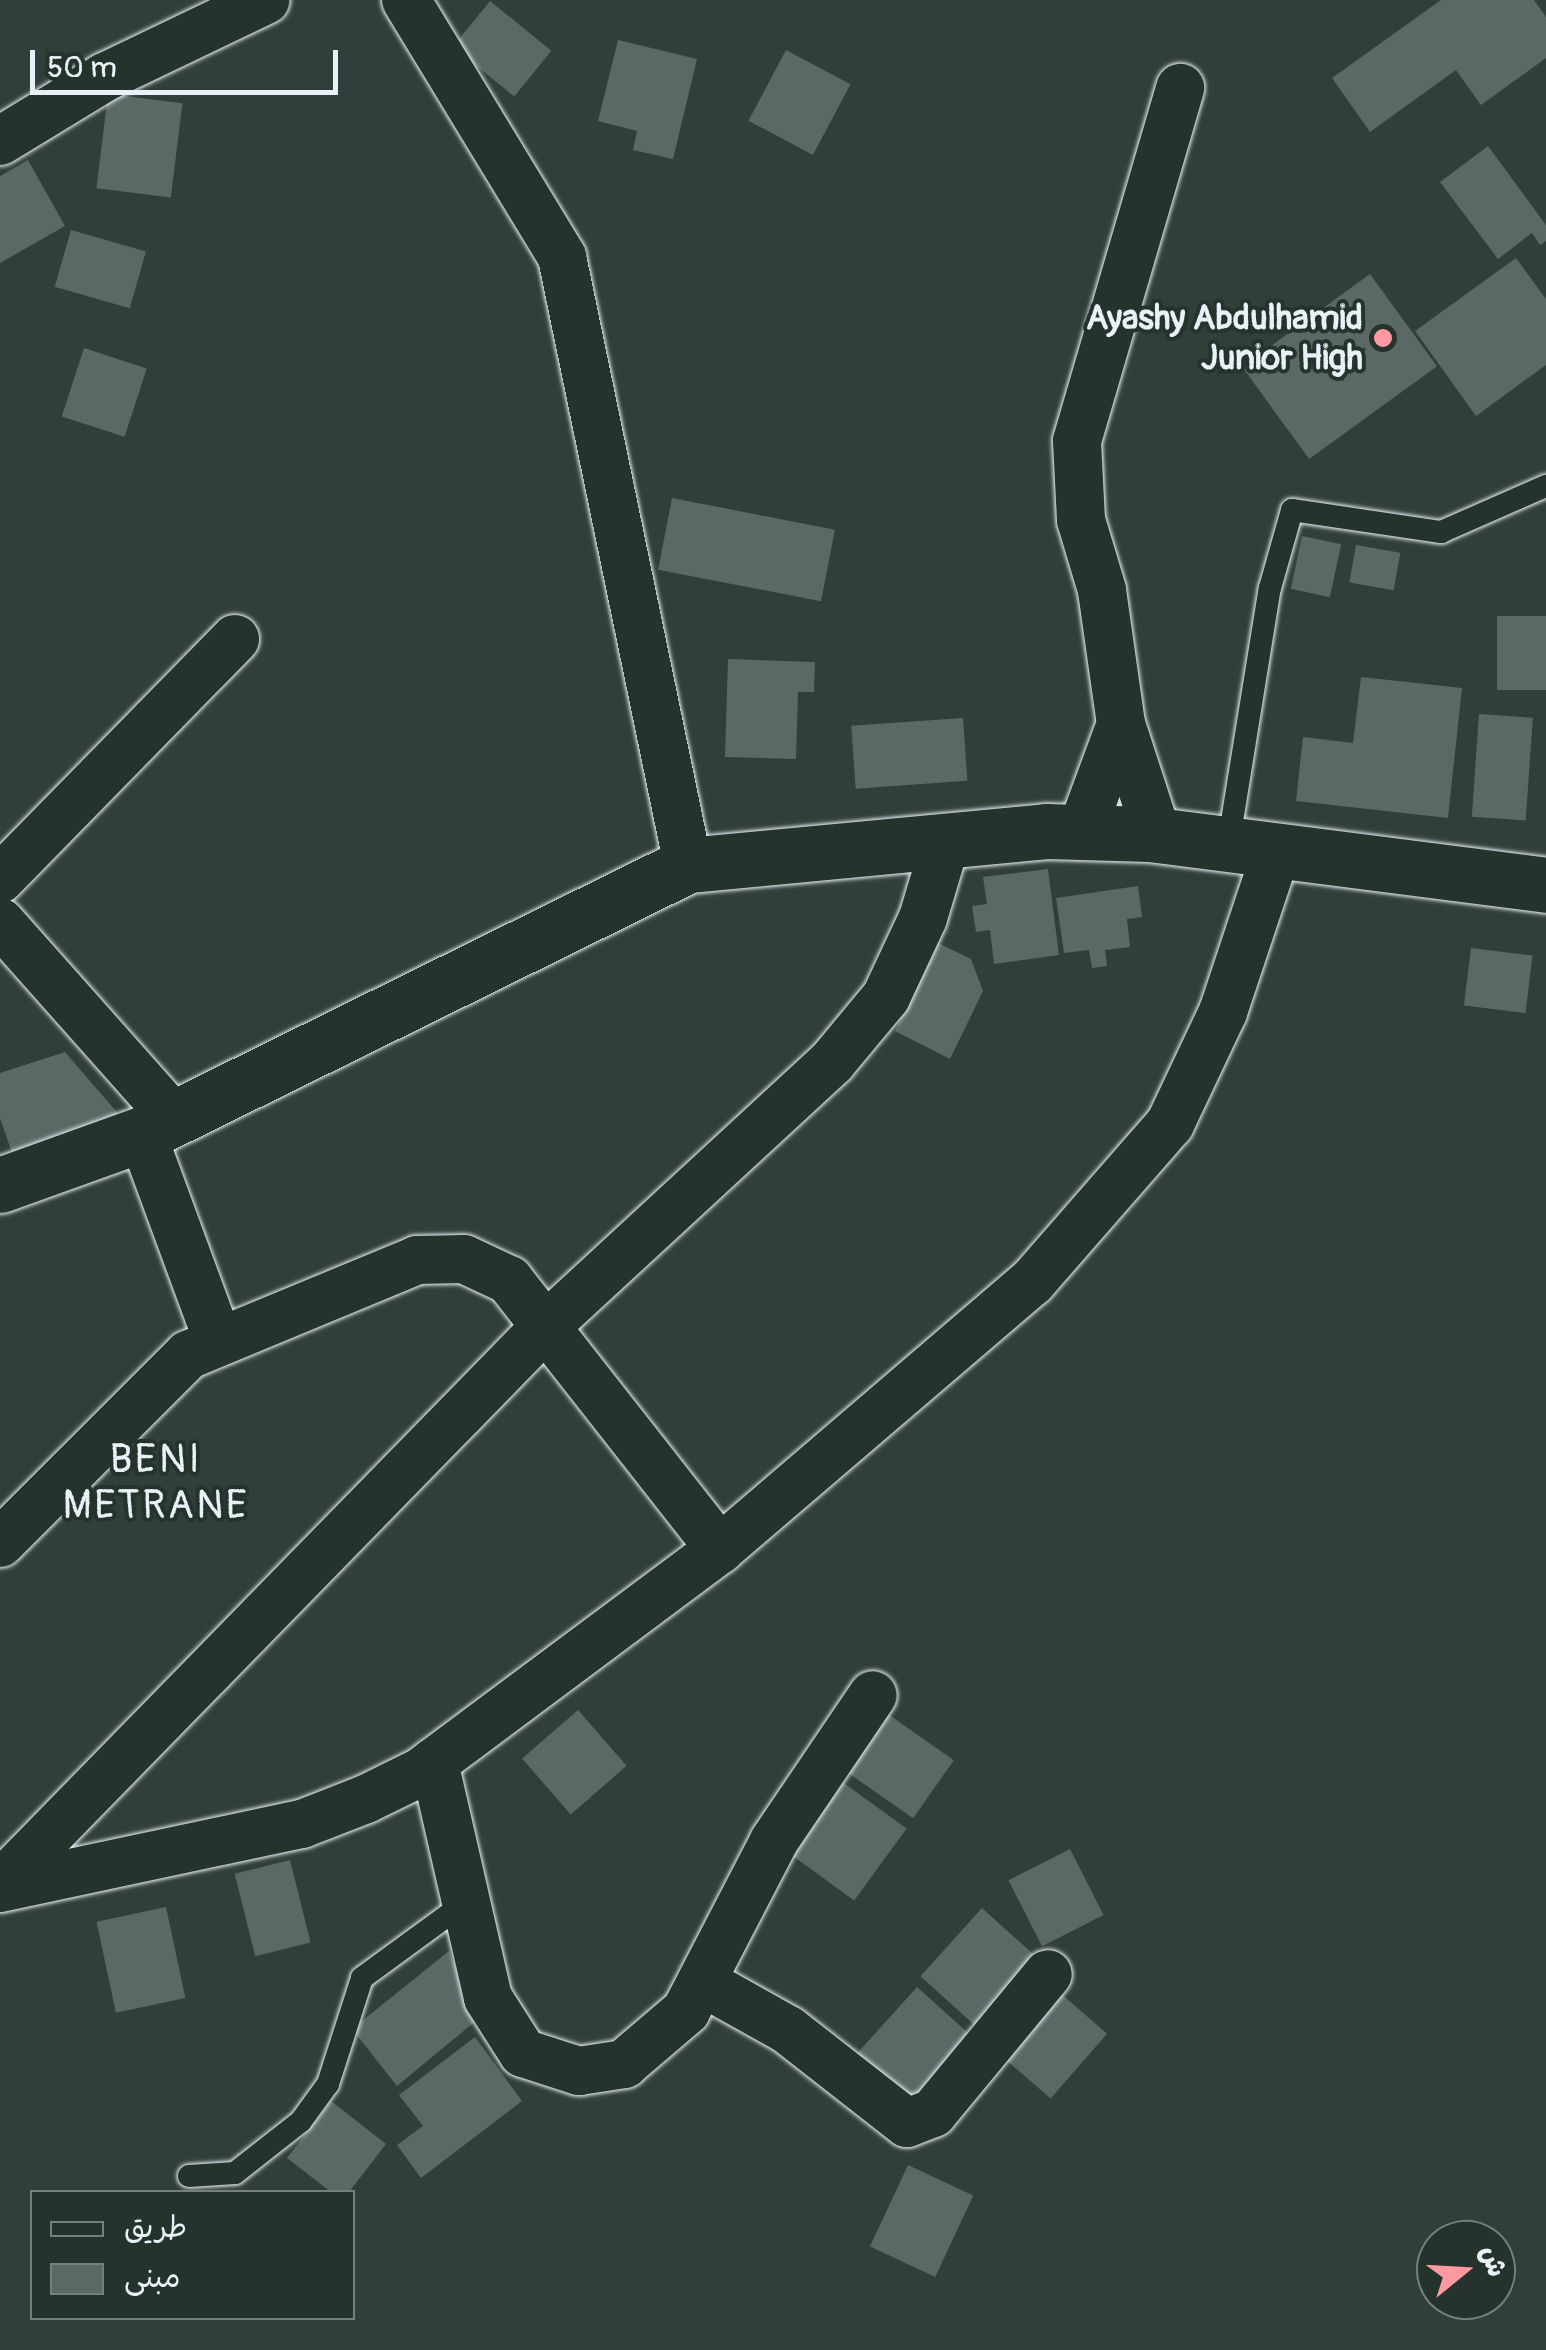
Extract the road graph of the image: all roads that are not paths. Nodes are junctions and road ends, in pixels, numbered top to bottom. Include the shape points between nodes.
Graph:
1 (266, 0) edge
2 (406, 0) edge
3 (1180, 88) dead end
4 (0, 141) edge
5 (1546, 486) edge
6 (235, 639) dead end
7 (1120, 724) junction
8 (1082, 832) junction
9 (1158, 835) junction
10 (946, 841) junction
11 (1252, 849) junction
12 (688, 865) junction
13 (0, 879) edge
14 (1546, 885) edge
15 (0, 922) edge
16 (158, 1126) junction
17 (0, 1185) edge
18 (546, 1326) junction
19 (217, 1338) junction
20 (0, 1543) edge
21 (720, 1549) junction
22 (873, 1695) dead end
23 (434, 1762) junction
24 (0, 1886) edge
25 (466, 1902) junction
26 (1048, 1974) dead end
27 (704, 1982) junction
28 (189, 2176) dead end

1 - 4 street via 105,77
2 - 12 street via 562,256
3 - 7 street via 1077,441 1081,520 1102,590
5 - 11 lane via 1441,532 1292,510 1270,588
6 - 13 street
7 - 8 street
7 - 9 street
8 - 9 street
8 - 10 street
9 - 11 street
10 - 12 street
10 - 18 street via 923,918 864,1023
11 - 14 street
11 - 21 street via 1223,1012 1170,1124 1032,1282
12 - 16 street
15 - 16 street
16 - 17 street
16 - 19 street
18 - 19 street via 509,1280 464,1259 417,1260
18 - 21 street
18 - 24 street
19 - 20 street via 158,1382
21 - 23 street
22 - 27 street via 774,1842
23 - 24 street via 302,1824
23 - 25 street
25 - 27 street via 488,1998 522,2053 579,2071 624,2064 654,2044
25 - 28 lane via 362,1978 328,2084 302,2121 235,2173
26 - 27 street via 934,2113 907,2122 788,2030

